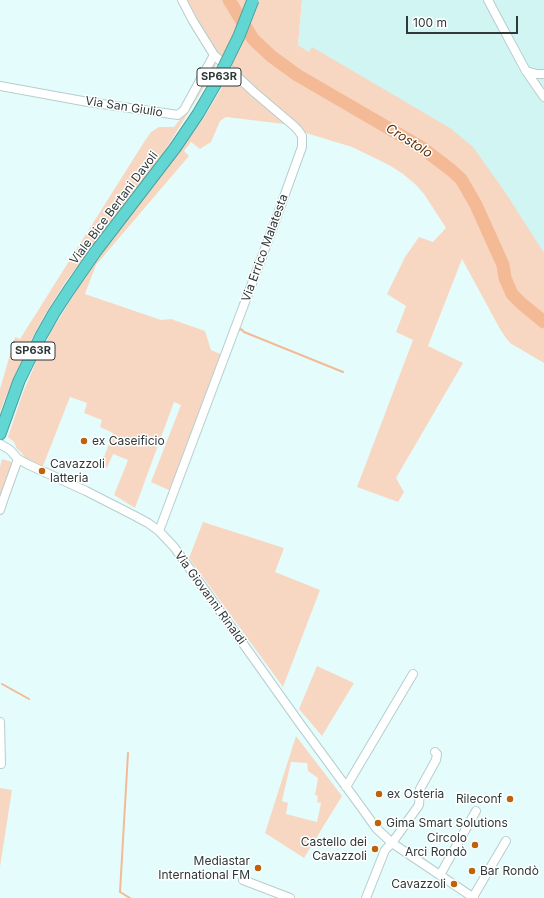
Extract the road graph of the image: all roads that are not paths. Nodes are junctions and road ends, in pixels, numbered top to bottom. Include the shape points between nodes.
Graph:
1 (182, 0) edge
2 (253, 0) edge
3 (488, 0) edge
4 (214, 55) junction
5 (526, 72) junction
6 (544, 74) edge
7 (0, 86) edge
8 (544, 98) edge
9 (0, 434) edge
10 (0, 439) edge
11 (0, 444) edge
12 (13, 450) junction
13 (18, 459) junction
14 (27, 464) junction
15 (0, 510) edge
16 (159, 531) junction
17 (413, 674) dead end
18 (0, 722) edge
19 (436, 752) dead end
20 (1, 764) dead end
21 (346, 787) junction
22 (476, 811) dead end
23 (506, 840) dead end
24 (392, 842) junction
25 (440, 875) junction
26 (243, 880) dead end
27 (290, 898) edge
28 (366, 898) edge
29 (473, 898) edge

1 - 4 street, Via Errico Malatesta
2 - 9 highway, Viale Bice Bertani Davoli / SP63R, bridge via 239,36 198,114 54,313 19,380
3 - 5 street
4 - 7 street, Via San Giulio via 184,110 178,115
4 - 16 street, Via Errico Malatesta via 298,130 302,136 302,147
5 - 6 street
5 - 8 street
10 - 12 street, Via Giovanni Rinaldi via 7,442
11 - 12 street, Via Giovanni Rinaldi
12 - 13 street, Via Giovanni Rinaldi
12 - 14 street, Via Giovanni Rinaldi
13 - 14 street, Via Giovanni Rinaldi
13 - 15 street
14 - 16 street, Via Giovanni Rinaldi via 86,491
16 - 21 street, Via Giovanni Rinaldi via 174,547
17 - 21 street
18 - 20 street
19 - 24 street via 436,760 420,789 419,805
21 - 24 street, Via Giovanni Rinaldi via 376,828
22 - 25 street
23 - 29 street
24 - 25 street, Via Giovanni Rinaldi
24 - 28 street via 384,852
25 - 29 street, Via Giovanni Rinaldi
26 - 27 street

